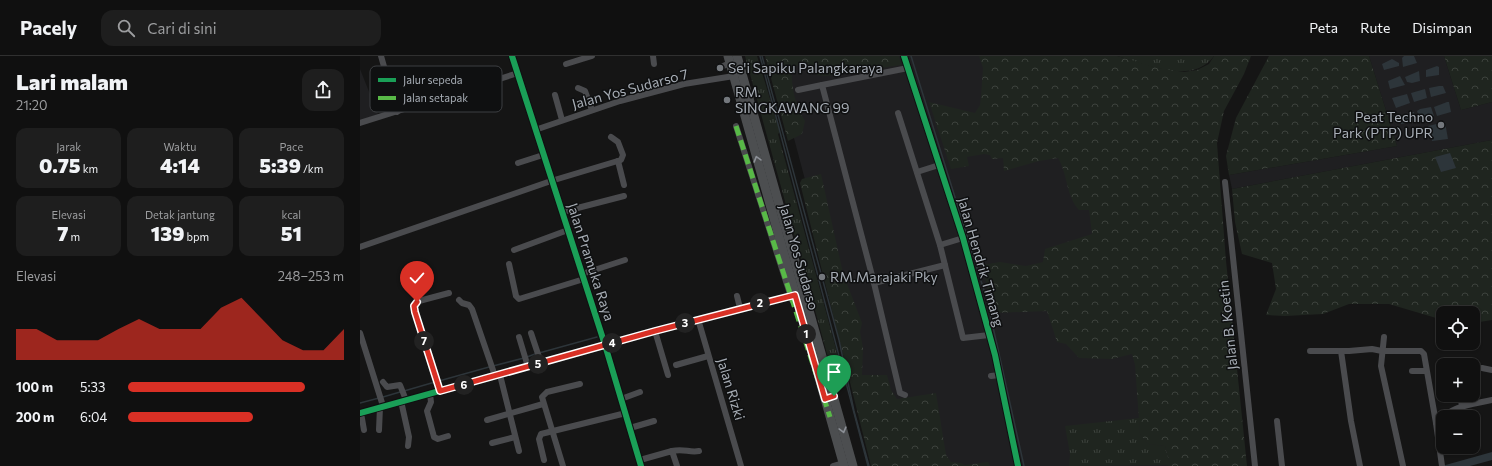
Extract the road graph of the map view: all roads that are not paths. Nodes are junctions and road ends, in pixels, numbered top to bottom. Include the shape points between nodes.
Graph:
1 (381, 56) edge
2 (512, 56) edge
3 (592, 56) edge
4 (652, 56) edge
5 (737, 56) edge
6 (904, 56) edge
7 (729, 60) edge
8 (566, 64) dead end
9 (654, 64) dead end
10 (384, 66) edge
11 (721, 67) dead end
12 (908, 68) junction
13 (518, 73) junction
14 (734, 76) junction
15 (502, 78) edge
16 (822, 85) junction
17 (578, 88) dead end
18 (798, 90) dead end
19 (555, 95) dead end
20 (592, 110) junction
21 (397, 112) edge
22 (898, 113) dead end
23 (562, 120) junction
24 (360, 123) edge
25 (736, 126) dead end
26 (535, 130) junction
27 (612, 137) dead end
28 (543, 155) junction
29 (618, 160) junction
30 (518, 162) dead end
31 (939, 165) junction
32 (917, 172) junction
33 (552, 181) junction
34 (1225, 182) dead end
35 (768, 184) junction
36 (624, 185) dead end
37 (624, 196) dead end
38 (562, 212) junction
39 (568, 230) junction
40 (963, 238) junction
41 (940, 245) junction
42 (360, 247) edge
43 (514, 250) dead end
44 (625, 260) dead end
45 (509, 264) dead end
46 (945, 264) junction
47 (583, 276) junction
48 (874, 283) junction
49 (448, 292) dead end
50 (795, 295) junction
51 (737, 296) dead end
52 (459, 300) dead end
53 (740, 308) junction
54 (698, 319) junction
55 (655, 331) junction
56 (360, 333) edge
57 (531, 333) dead end
58 (989, 335) junction
59 (520, 337) dead end
60 (1384, 337) dead end
61 (605, 345) junction
62 (362, 347) edge
63 (1310, 351) dead end
64 (1341, 351) junction
65 (1382, 351) junction
66 (708, 356) junction
67 (541, 363) junction
68 (676, 365) dead end
69 (528, 367) junction
70 (1482, 368) dead end
71 (1492, 370) edge
72 (1412, 371) dead end
73 (1426, 371) junction
74 (668, 375) dead end
75 (999, 375) junction
76 (498, 376) junction
77 (991, 376) dead end
78 (383, 382) dead end
79 (580, 384) dead end
80 (440, 391) junction
81 (640, 392) dead end
82 (430, 394) junction
83 (905, 395) dead end
84 (829, 398) junction
85 (621, 399) junction
86 (404, 400) junction
87 (1492, 400) edge
88 (1461, 402) edge
89 (543, 404) junction
90 (1462, 406) junction
91 (381, 407) junction
92 (1450, 410) edge
93 (360, 413) edge
94 (626, 413) junction
95 (510, 414) junction
96 (830, 417) junction
97 (487, 420) dead end
98 (1277, 420) dead end
99 (654, 421) dead end
100 (1436, 423) edge
101 (630, 428) junction
102 (364, 430) dead end
103 (379, 430) dead end
104 (552, 432) junction
105 (448, 436) dead end
106 (515, 437) junction
107 (492, 442) dead end
108 (408, 446) dead end
109 (519, 451) dead end
110 (672, 451) junction
111 (699, 451) dead end
112 (1440, 454) edge
113 (544, 460) dead end
114 (639, 464) edge
115 (843, 465) edge
116 (564, 466) edge
117 (677, 466) edge
118 (741, 466) edge
119 (833, 466) edge
120 (853, 466) edge
121 (1018, 466) edge
122 (1255, 466) edge
123 (1282, 466) edge
124 (1360, 466) edge
125 (1404, 466) edge
126 (1442, 466) edge

1 - 10 street
2 - 13 street
3 - 8 street
4 - 9 street
5 - 35 main road, Jalan Yos Sudarso
6 - 12 street, Jalan Hendrik Timang
7 - 11 street
7 - 14 main road, Jalan Yos Sudarso
12 - 16 street
12 - 31 street, Jalan Hendrik Timang
13 - 15 street
13 - 26 street
14 - 20 street, Jalan Yos Sudarso 7 via 684,84
35 -> 14 main road, Jalan Yos Sudarso
16 - 18 street
16 - 48 street
17 - 20 street via 585,91
19 - 23 street
20 - 23 street, Jalan Yos Sudarso 7
21 - 24 street
22 - 32 street
23 - 26 street, Jalan Yos Sudarso 7
25 - 96 street
26 - 28 street
27 - 29 street via 618,142 623,155
28 - 30 street
28 - 33 street
29 - 33 street
29 - 36 street
31 - 32 street
31 - 40 street, Jalan Hendrik Timang
32 - 41 street
33 - 38 street, Jalan Pramuka Raya
33 - 42 street
34 - 122 street, Jalan B. Koetin
35 - 50 main road, Jalan Yos Sudarso
35 - 84 main road, Jalan Yos Sudarso
37 - 38 street
38 - 39 street, Jalan Pramuka Raya
39 - 43 street
39 - 47 street, Jalan Pramuka Raya
40 - 41 street
40 - 58 street, Jalan Hendrik Timang
41 - 46 street
44 - 47 street
45 - 47 street via 518,299
46 - 48 street
46 - 58 street via 963,338
47 - 61 street, Jalan Pramuka Raya
48 - 83 street via 900,393
49 - 80 street via 419,301 414,309
50 - 53 street
50 - 84 main road, Jalan Yos Sudarso
51 - 53 street
52 - 76 street via 472,309
53 - 54 street
54 - 55 street
54 - 66 street, Jalan Rizki
55 - 61 street
55 - 74 street
56 - 62 street
57 - 67 street
58 - 75 street, Jalan Hendrik Timang
59 - 69 street
60 - 65 street
61 - 67 street
61 - 85 street, Jalan Pramuka Raya
62 - 91 street
63 - 64 street
64 - 65 street
64 - 124 street
65 - 73 street via 1421,351 1424,354
65 - 125 street via 1380,366
66 - 68 street
66 - 118 street, Jalan Rizki
67 - 69 street
69 - 76 street
70 - 71 street
72 - 73 street
73 - 100 street
75 - 77 street
75 - 121 street, Jalan Hendrik Timang
76 - 80 street
76 - 95 street
78 - 86 street via 387,387 400,385
79 - 89 street via 545,393 542,397
80 - 82 street
81 - 85 street
82 - 86 street
82 - 105 street via 431,402 427,411 434,437 438,439
84 - 96 main road, Jalan Yos Sudarso
84 -> 120 main road, Jalan Yos Sudarso
85 - 94 street, Jalan Pramuka Raya
86 - 91 street
86 - 108 street
87 - 90 street
88 - 90 street
89 - 95 street
89 - 104 street
90 - 92 street
91 - 93 street
91 - 103 street
93 - 102 street
94 - 101 street, Jalan Pramuka Raya
94 - 104 street
95 - 97 street
95 - 106 street
96 - 115 main road, Jalan Yos Sudarso
98 - 123 street
99 - 101 street
101 - 114 street, Jalan Pramuka Raya
104 - 113 street via 541,434 539,437
104 - 116 street
106 - 107 street
106 - 109 street
110 - 111 street
110 - 114 street
110 - 117 street
112 - 126 street
115 - 119 street

